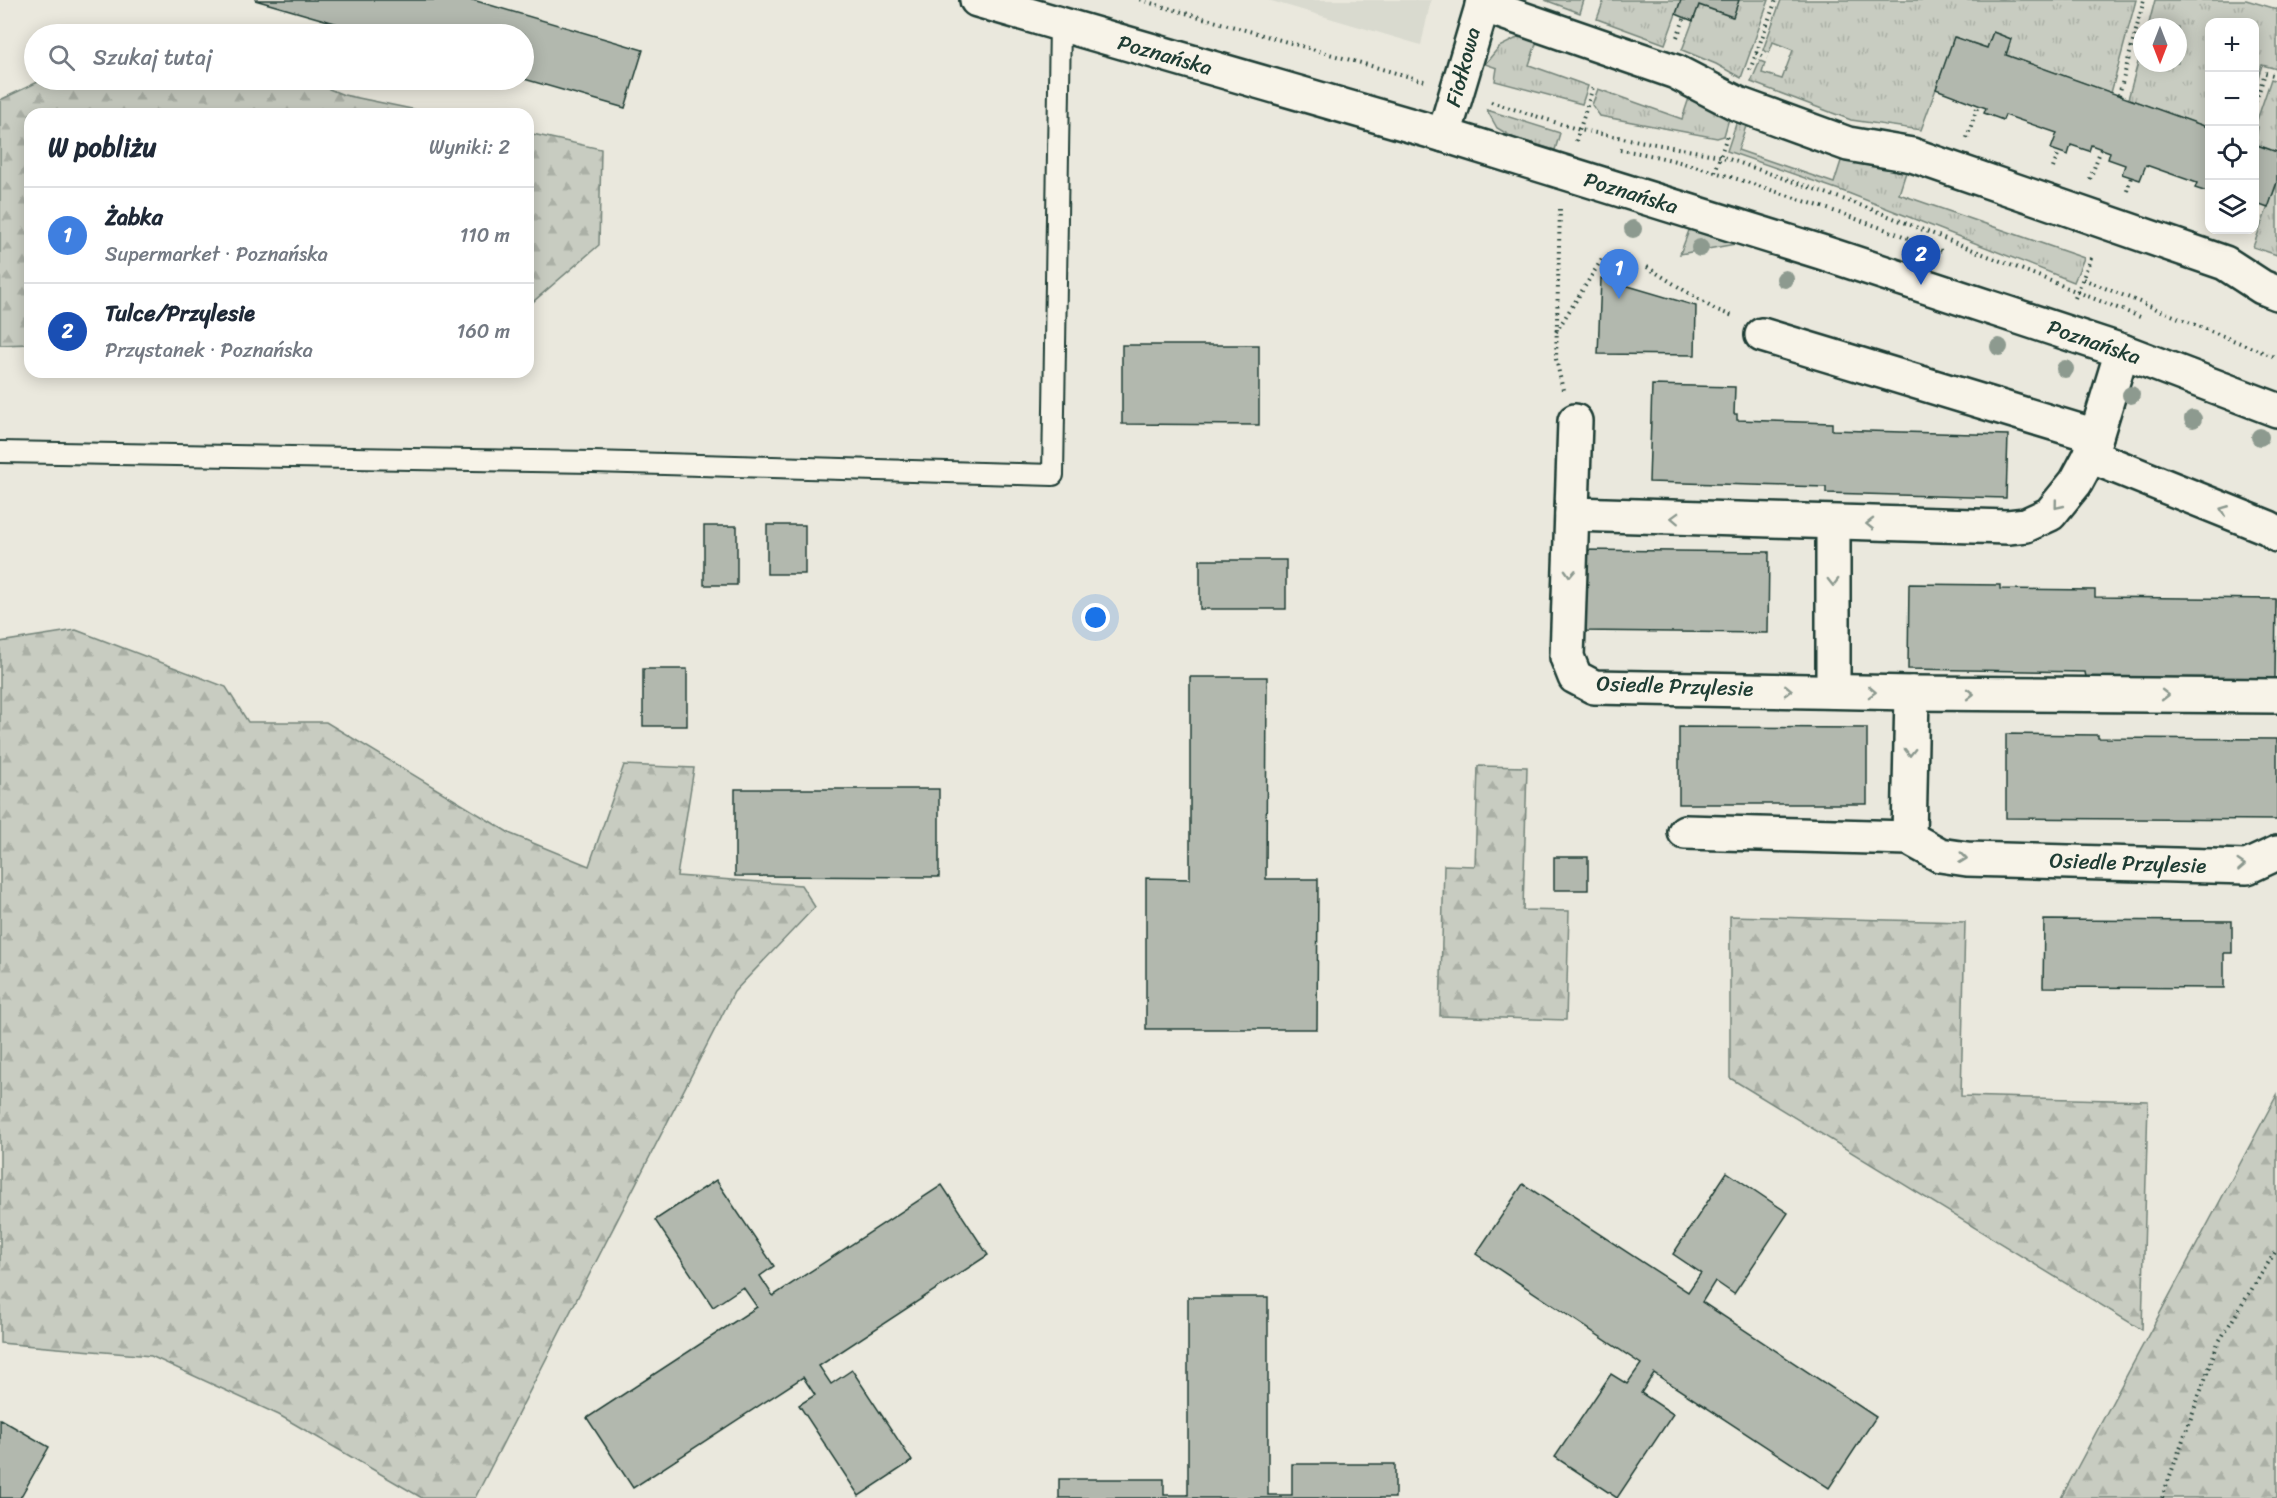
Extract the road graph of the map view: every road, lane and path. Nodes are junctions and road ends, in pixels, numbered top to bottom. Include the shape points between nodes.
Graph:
1 (978, 0) edge
2 (1140, 0) edge
3 (2144, 0) edge
4 (1483, 3) edge
5 (1060, 24) junction
6 (1756, 53) dead end
7 (1767, 58) dead end
8 (2277, 76) edge
9 (1593, 87) dead end
10 (1457, 91) junction
11 (2259, 91) edge
12 (2119, 95) dead end
13 (1978, 105) dead end
14 (1580, 130) junction
15 (1444, 135) junction
16 (1966, 141) dead end
17 (1587, 145) dead end
18 (1610, 148) dead end
19 (2101, 149) dead end
20 (1565, 173) junction
21 (2088, 182) dead end
22 (2111, 223) junction
23 (1943, 252) dead end
24 (1604, 256) dead end
25 (1647, 267) dead end
26 (2083, 279) junction
27 (2078, 290) junction
28 (2277, 293) edge
29 (2142, 317) dead end
30 (2063, 331) junction
31 (1556, 333) junction
32 (1762, 335) joint
33 (2122, 351) junction
34 (2277, 358) edge
35 (2277, 410) edge
36 (1575, 421) joint
37 (2093, 446) junction
38 (0, 452) edge
39 (1572, 514) junction
40 (1833, 523) junction
41 (2277, 535) edge
42 (1833, 691) junction
43 (1912, 693) junction
44 (2277, 696) edge
45 (1685, 832) dead end
46 (1909, 838) junction
47 (2277, 853) edge
48 (2277, 1249) edge
49 (2162, 1498) edge

1 - 5 street, Poznańska
2 - 10 path
3 - 12 path
4 - 10 street, Fiołkowa
4 - 22 street via 1676,72 1738,104 1848,144 1912,155
5 - 15 street, Poznańska
5 - 38 lane via 1053,475
6 - 7 path
8 - 11 path via 2265,72
9 - 14 path
10 - 14 path
10 - 15 street, Fiołkowa
13 - 16 path
14 - 17 path via 1575,143
14 - 27 path via 1720,156 1871,209
15 - 20 street, Poznańska
18 - 23 path via 1714,172 1867,222
19 - 21 path
20 - 30 street, Poznańska
20 - 31 path
22 - 26 path via 2089,260
22 - 28 street via 2225,263
24 - 31 path
25 - 32 path via 1714,309 1753,323
26 - 27 path
26 - 34 path
27 - 29 path
27 - 30 path
30 - 33 street, Poznańska
31 - 36 path via 1556,359 1566,402
32 - 37 street
33 - 35 street, Poznańska
33 - 37 street
36 - 39 street, Osiedle Przylesie
37 -> 40 street via 2076,482 2050,514 2026,525
41 -> 37 street
40 -> 39 street
39 -> 42 street, Osiedle Przylesie via 1568,657 1575,677 1594,687
40 -> 42 street
42 -> 43 street, Osiedle Przylesie
43 -> 44 street, Osiedle Przylesie
43 -> 46 street
45 - 46 street, Osiedle Przylesie
46 -> 47 street, Osiedle Przylesie via 1940,855 1967,859 2247,867
48 - 49 path via 2217,1343

